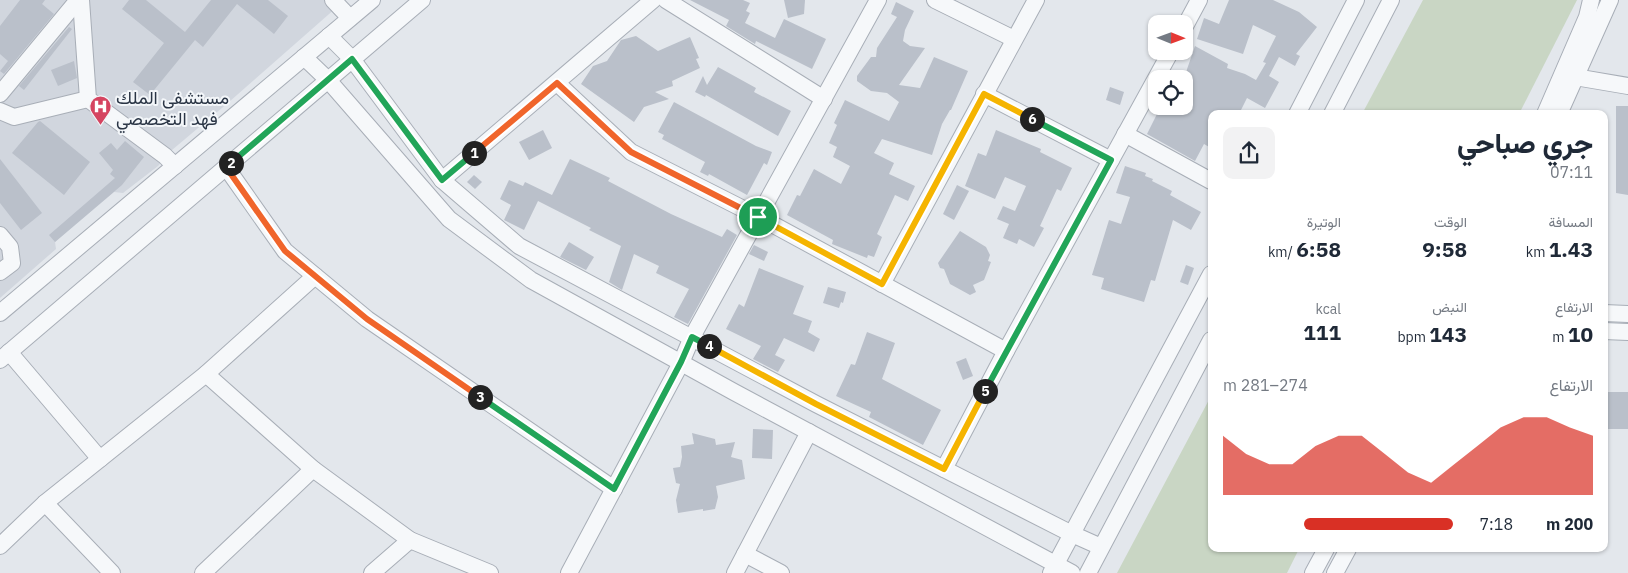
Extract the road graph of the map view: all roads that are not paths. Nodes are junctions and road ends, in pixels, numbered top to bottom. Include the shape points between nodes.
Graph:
1 (80, 0) edge
2 (334, 0) edge
3 (372, 0) edge
4 (422, 0) edge
5 (652, 0) edge
6 (666, 0) edge
7 (878, 0) edge
8 (935, 0) edge
9 (1036, 0) edge
10 (1199, 0) edge
11 (1356, 0) edge
12 (1391, 0) edge
13 (1591, 0) edge
14 (1610, 0) edge
15 (1191, 15) edge
16 (350, 18) junction
17 (329, 36) junction
18 (1014, 39) junction
19 (304, 57) junction
20 (352, 59) junction
21 (1166, 60) edge
22 (1575, 77) junction
23 (328, 80) junction
24 (557, 83) junction
25 (1628, 86) edge
26 (0, 94) edge
27 (984, 94) junction
28 (824, 98) junction
29 (88, 99) junction
30 (1299, 110) edge
31 (1334, 110) edge
32 (1547, 110) edge
33 (1561, 110) edge
34 (0, 111) edge
35 (1125, 134) junction
36 (1111, 160) junction
37 (175, 166) junction
38 (226, 167) junction
39 (1208, 179) edge
40 (442, 180) junction
41 (758, 217) junction
42 (0, 235) edge
43 (0, 272) edge
44 (315, 276) junction
45 (1208, 280) edge
46 (882, 284) junction
47 (0, 313) edge
48 (1608, 313) edge
49 (1628, 314) edge
50 (1608, 331) edge
51 (1628, 332) edge
52 (692, 337) junction
53 (1208, 346) edge
54 (1006, 351) junction
55 (5, 356) edge
56 (681, 362) junction
57 (206, 374) junction
58 (809, 432) junction
59 (100, 459) junction
60 (944, 469) junction
61 (313, 470) junction
62 (614, 489) junction
63 (45, 502) junction
64 (1072, 534) junction
65 (410, 540) junction
66 (0, 546) edge
67 (1102, 547) junction
68 (1324, 552) edge
69 (1346, 552) edge
70 (745, 554) junction
71 (1053, 569) edge
72 (112, 573) edge
73 (203, 573) edge
74 (372, 573) edge
75 (490, 573) edge
76 (569, 573) edge
77 (735, 573) edge
78 (781, 573) edge
79 (1072, 573) edge
80 (1088, 573) edge
81 (1313, 573) edge
82 (1335, 573) edge

1 - 26 street
1 - 29 street
2 - 16 street
3 - 16 street
4 - 20 street
5 - 24 street
6 - 28 street
7 - 28 street
8 - 18 street
9 - 18 street
10 - 15 street
11 - 30 street
12 - 31 street
13 - 32 street via 1587,17
14 - 22 street
16 - 17 street
17 - 19 street
17 - 20 street
18 - 27 street
19 - 23 street
19 - 37 street
20 - 23 street
20 - 40 street
21 - 35 street
22 - 25 street
22 - 33 street
23 - 38 street
23 - 56 street via 449,219 531,280
24 - 40 street
24 - 41 street via 631,152
27 - 36 street
27 - 46 street
28 - 41 street
29 - 34 street via 14,117
29 - 37 street
35 - 36 street
35 - 39 street
36 - 54 street
37 - 47 street
38 - 44 street via 285,251
38 - 55 street
40 - 52 street via 519,246
41 - 46 street
41 - 52 street
42 - 43 street via 10,247 12,263
44 - 57 street
44 - 62 street via 367,319
45 - 64 street
46 - 54 street
48 - 49 street
50 - 51 street
52 - 56 street
52 - 60 street
53 - 67 street
54 - 60 street
55 - 59 street
56 - 58 street
56 - 62 street
57 - 59 street
57 - 61 street
58 - 70 street
58 - 71 street
59 - 63 street
60 - 64 street
61 - 65 street
61 - 73 street
62 - 76 street
63 - 66 street
63 - 72 street
64 - 67 street
64 - 71 street
65 - 74 street
65 - 75 street
67 - 80 street
68 - 81 street
69 - 82 street
70 - 77 street
70 - 78 street
71 - 79 street

